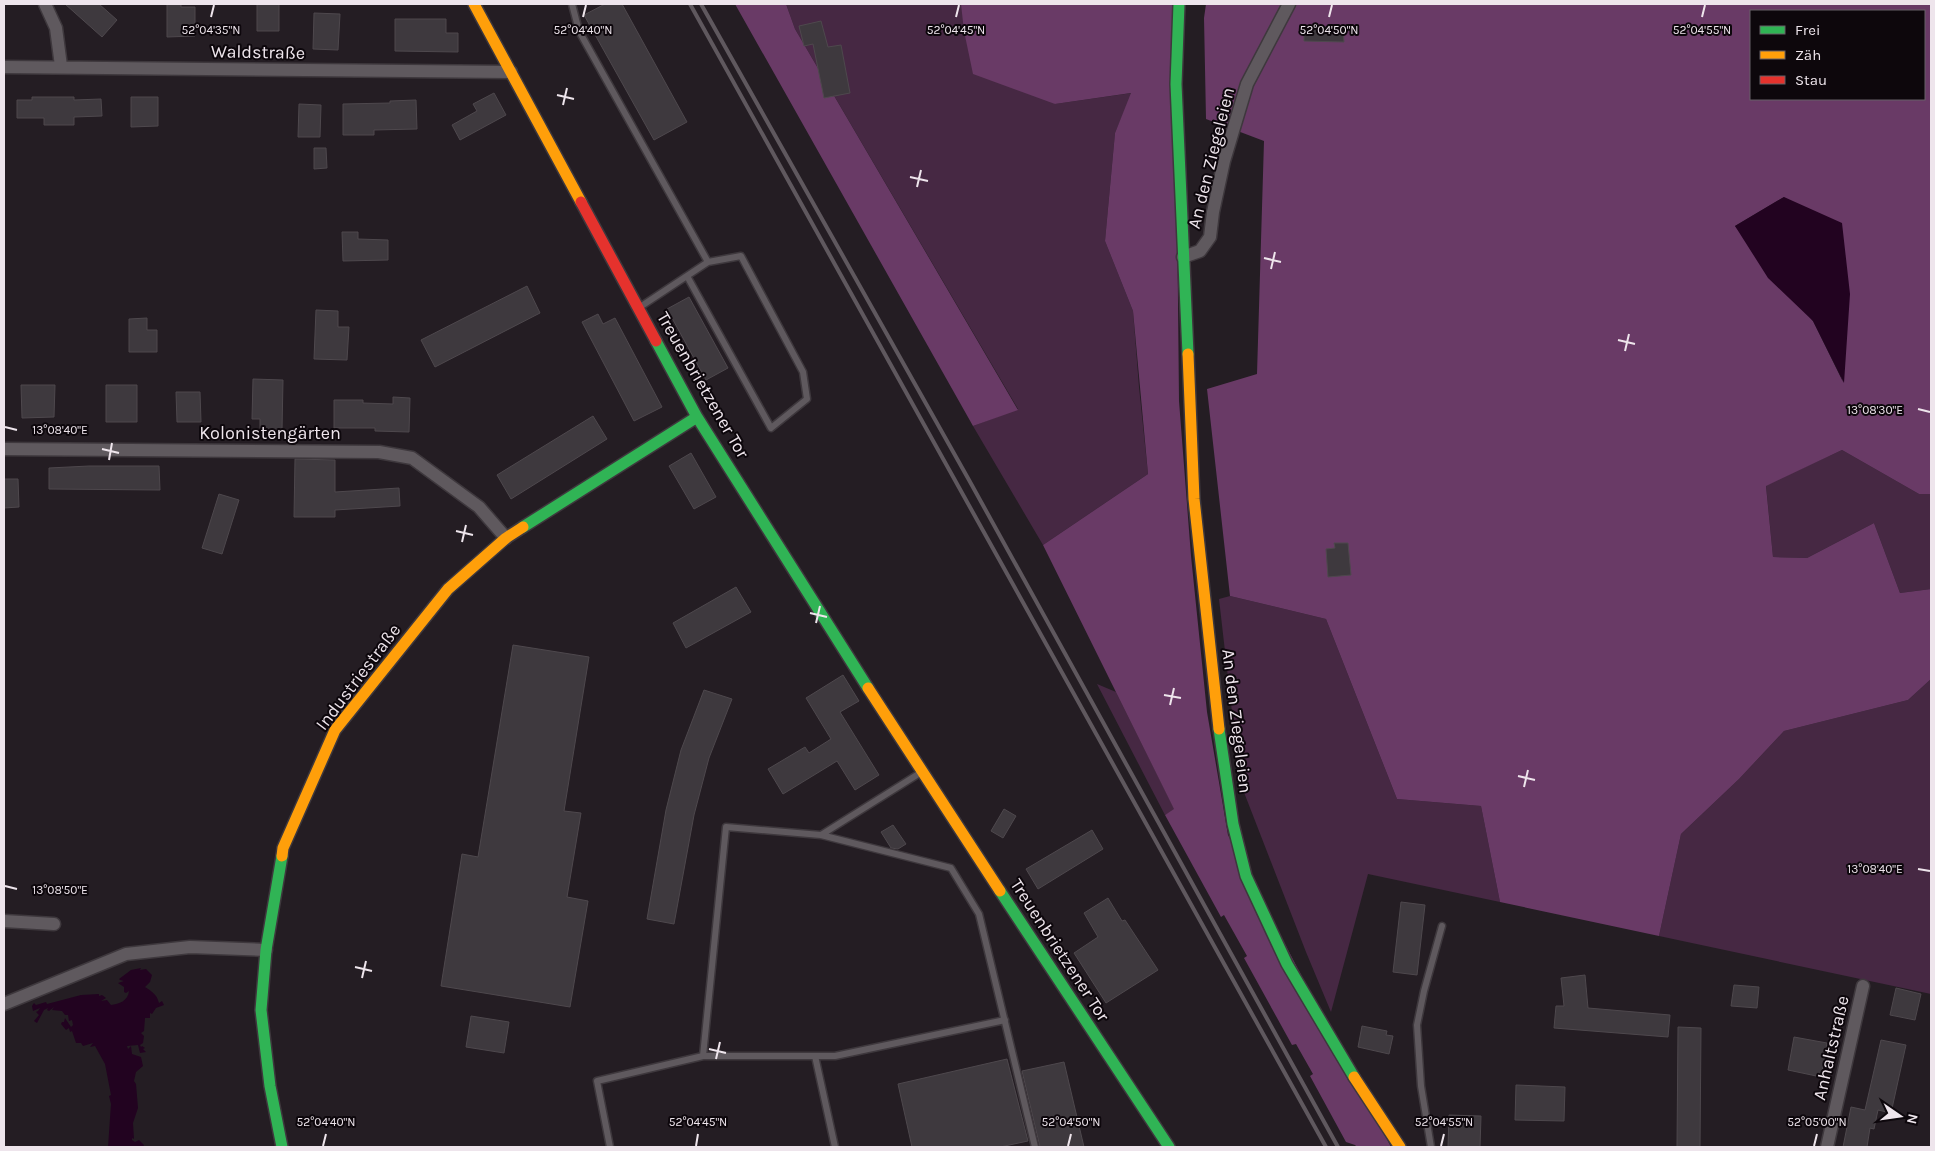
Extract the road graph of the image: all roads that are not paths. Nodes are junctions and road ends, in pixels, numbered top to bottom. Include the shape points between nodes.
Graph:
1 (45, 4) edge
2 (474, 4) edge
3 (572, 4) edge
4 (1178, 4) edge
5 (1289, 4) edge
6 (61, 66) junction
7 (4, 67) edge
8 (512, 72) junction
9 (1184, 256) junction
10 (708, 262) junction
11 (687, 276) junction
12 (639, 308) junction
13 (697, 417) junction
14 (4, 449) edge
15 (506, 538) junction
16 (921, 772) junction
17 (821, 835) junction
18 (4, 921) edge
19 (54, 924) dead end
20 (1442, 926) dead end
21 (266, 950) junction
22 (1863, 986) dead end
23 (4, 1004) edge
24 (1005, 1020) junction
25 (703, 1056) junction
26 (815, 1056) junction
27 (282, 1147) edge
28 (610, 1147) edge
29 (835, 1147) edge
30 (1035, 1147) edge
31 (1169, 1147) edge
32 (1400, 1147) edge
33 (1431, 1147) edge
34 (1826, 1147) edge

1 - 6 street via 56,28
2 - 8 street, Treuenbrietzener Tor
3 - 10 lane via 579,32
4 - 9 street, An den Ziegeleien via 1176,84
5 - 9 street, An den Ziegeleien via 1248,84 1224,160 1210,237 1200,251
6 - 7 street, Waldstraße
6 - 8 street, Waldstraße
8 - 12 street, Treuenbrietzener Tor
9 - 32 street, An den Ziegeleien via 1194,499 1226,785 1240,853 1255,898 1287,964
10 - 11 lane
10 - 11 lane via 741,256 803,372 807,399 771,428
11 - 12 lane
12 - 13 street, Treuenbrietzener Tor
13 - 15 street, Industriestraße
13 - 16 street, Treuenbrietzener Tor
14 - 15 street, Kolonistengärten via 379,452 412,458 479,507
15 - 21 street, Industriestraße via 448,589 336,730 283,848
16 - 17 lane
16 - 31 street, Treuenbrietzener Tor
17 - 24 lane via 950,868 979,914
17 - 25 lane via 726,827
18 - 19 street
20 - 33 lane via 1417,1025 1421,1086
21 - 23 street via 190,947 126,954
21 - 27 street, Industriestraße via 261,1010 270,1086
22 - 34 street, Anhaltstraße
24 - 26 lane via 835,1056
24 - 30 lane
25 - 26 lane
25 - 28 lane via 597,1081
26 - 29 lane

